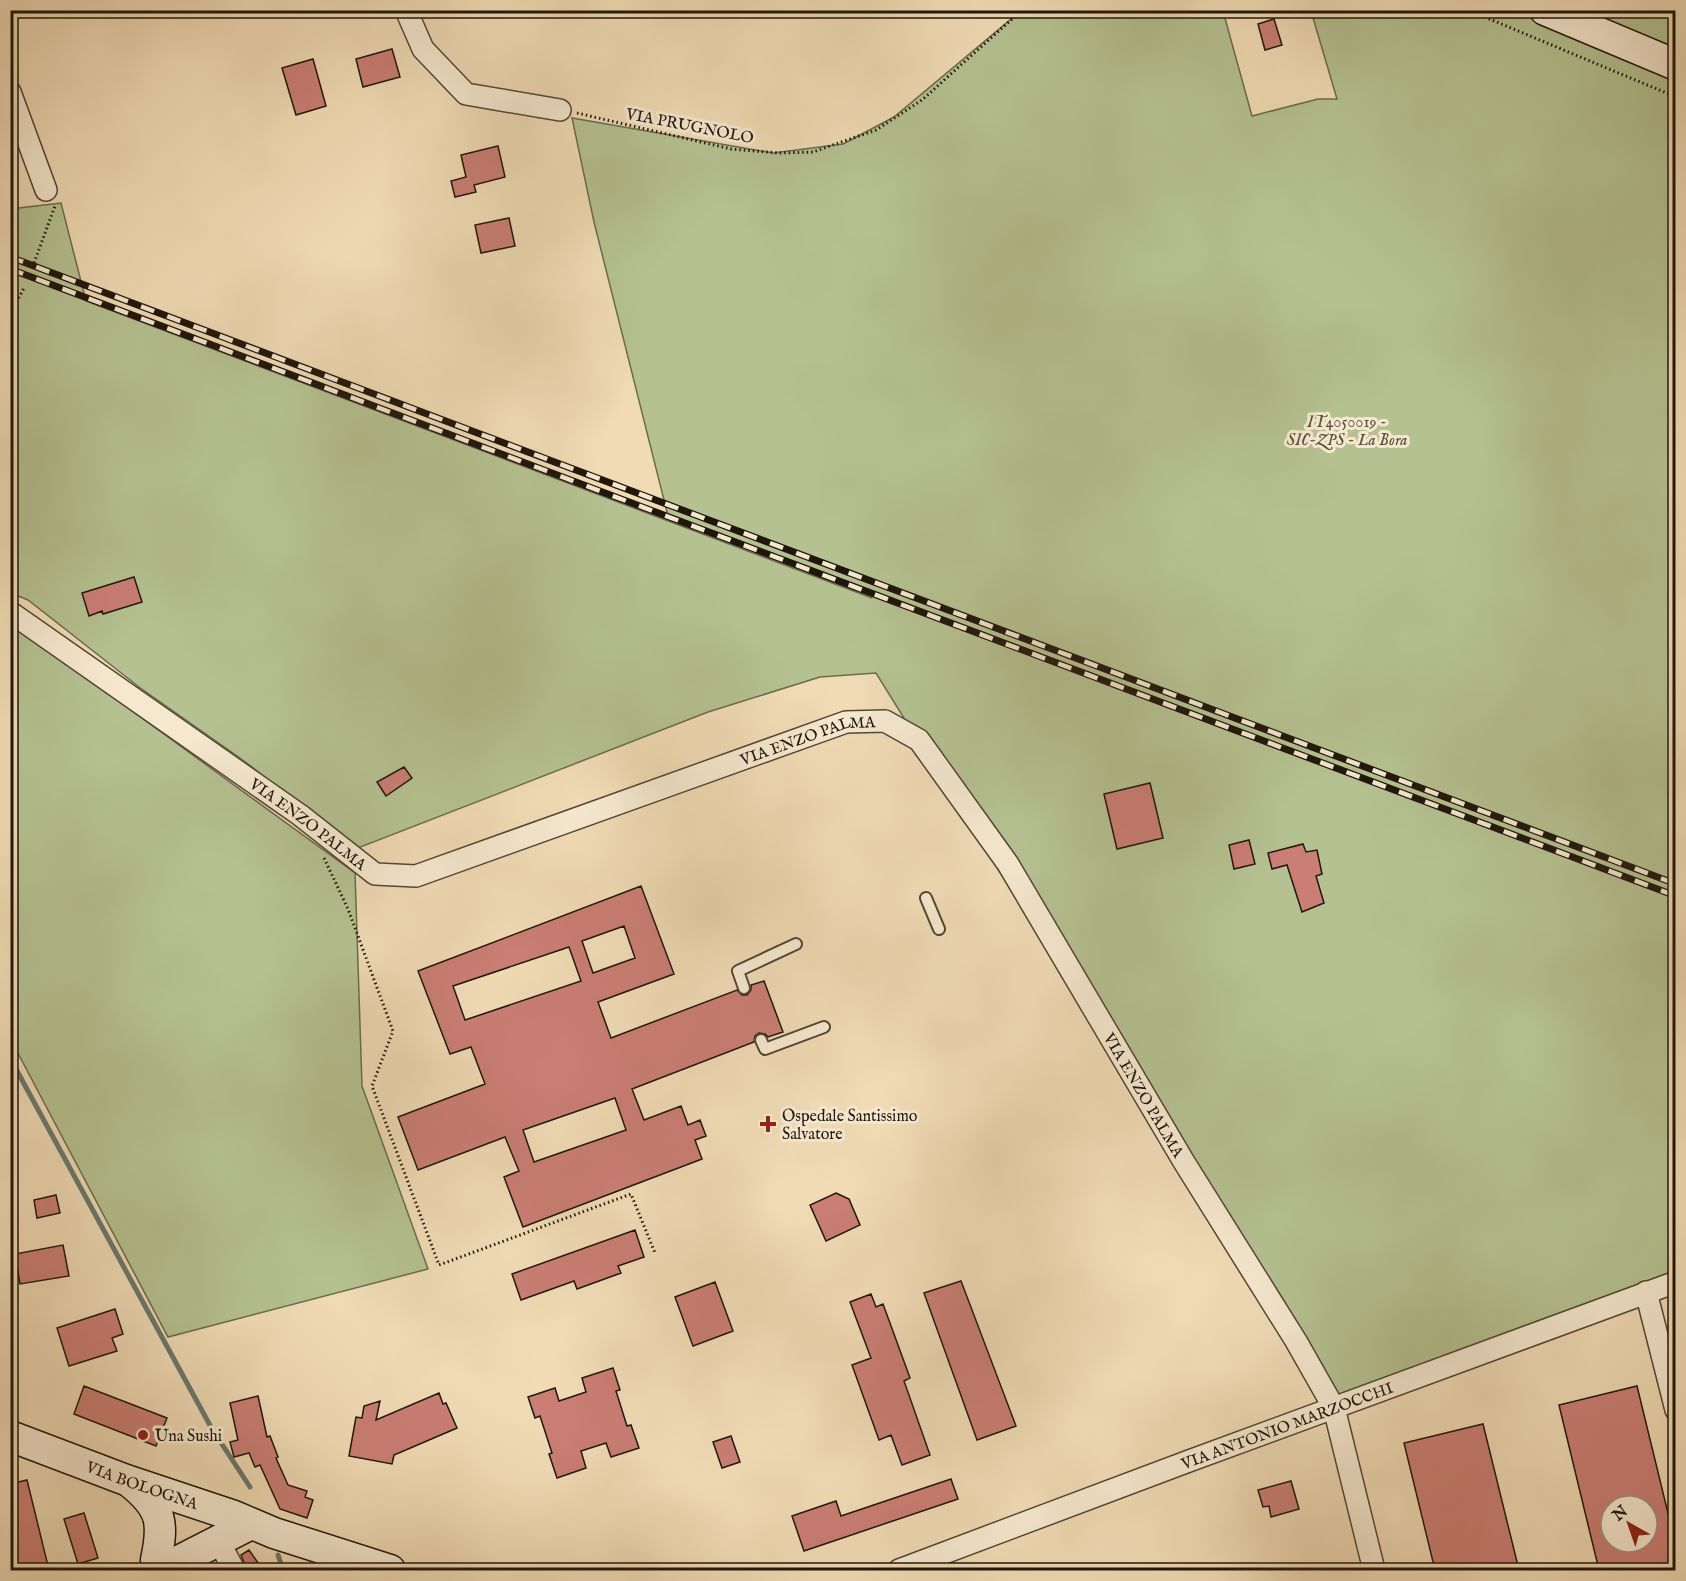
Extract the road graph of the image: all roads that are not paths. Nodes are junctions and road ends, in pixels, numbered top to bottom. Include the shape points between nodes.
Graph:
1 (406, 10) edge
2 (1545, 10) edge
3 (1676, 65) edge
4 (10, 92) edge
5 (560, 110) road end
6 (46, 190) dead end
7 (10, 612) edge
8 (926, 898) dead end
9 (939, 929) dead end
10 (796, 944) dead end
11 (744, 988) dead end
12 (824, 1027) dead end
13 (761, 1040) dead end
14 (1676, 1282) edge
15 (1646, 1292) junction
16 (1334, 1408) junction
17 (1676, 1410) edge
18 (10, 1436) edge
19 (126, 1480) junction
20 (202, 1505) junction
21 (262, 1528) junction
22 (208, 1547) junction
23 (339, 1564) edge
24 (153, 1567) edge
25 (234, 1570) edge
26 (390, 1570) edge
27 (899, 1570) edge
28 (1374, 1570) edge

1 - 5 street via 423,49 466,94
2 - 3 main road
4 - 6 street
7 - 16 street, VIA ENZO PALMA via 300,815 375,874 416,876 846,722 885,721 920,740 1008,864
8 - 9 lane
10 - 11 lane via 738,971
12 - 13 lane via 765,1049
14 - 15 street, VIA ANTONIO MARZOCCHI
15 - 16 street, VIA ANTONIO MARZOCCHI
15 - 17 street
16 - 27 street, VIA ANTONIO MARZOCCHI
16 - 28 street, VIA ENZO PALMA
18 - 19 main road, VIA BOLOGNA
19 - 20 main road, VIA BOLOGNA
19 - 24 main road via 158,1513 161,1537
20 - 21 main road, VIA BOLOGNA
20 - 22 main road
20 - 24 main road
21 - 22 main road
21 - 23 main road, VIA BOLOGNA via 314,1560
22 - 24 main road
22 - 25 street
23 - 26 main road, VIA BOLOGNA

